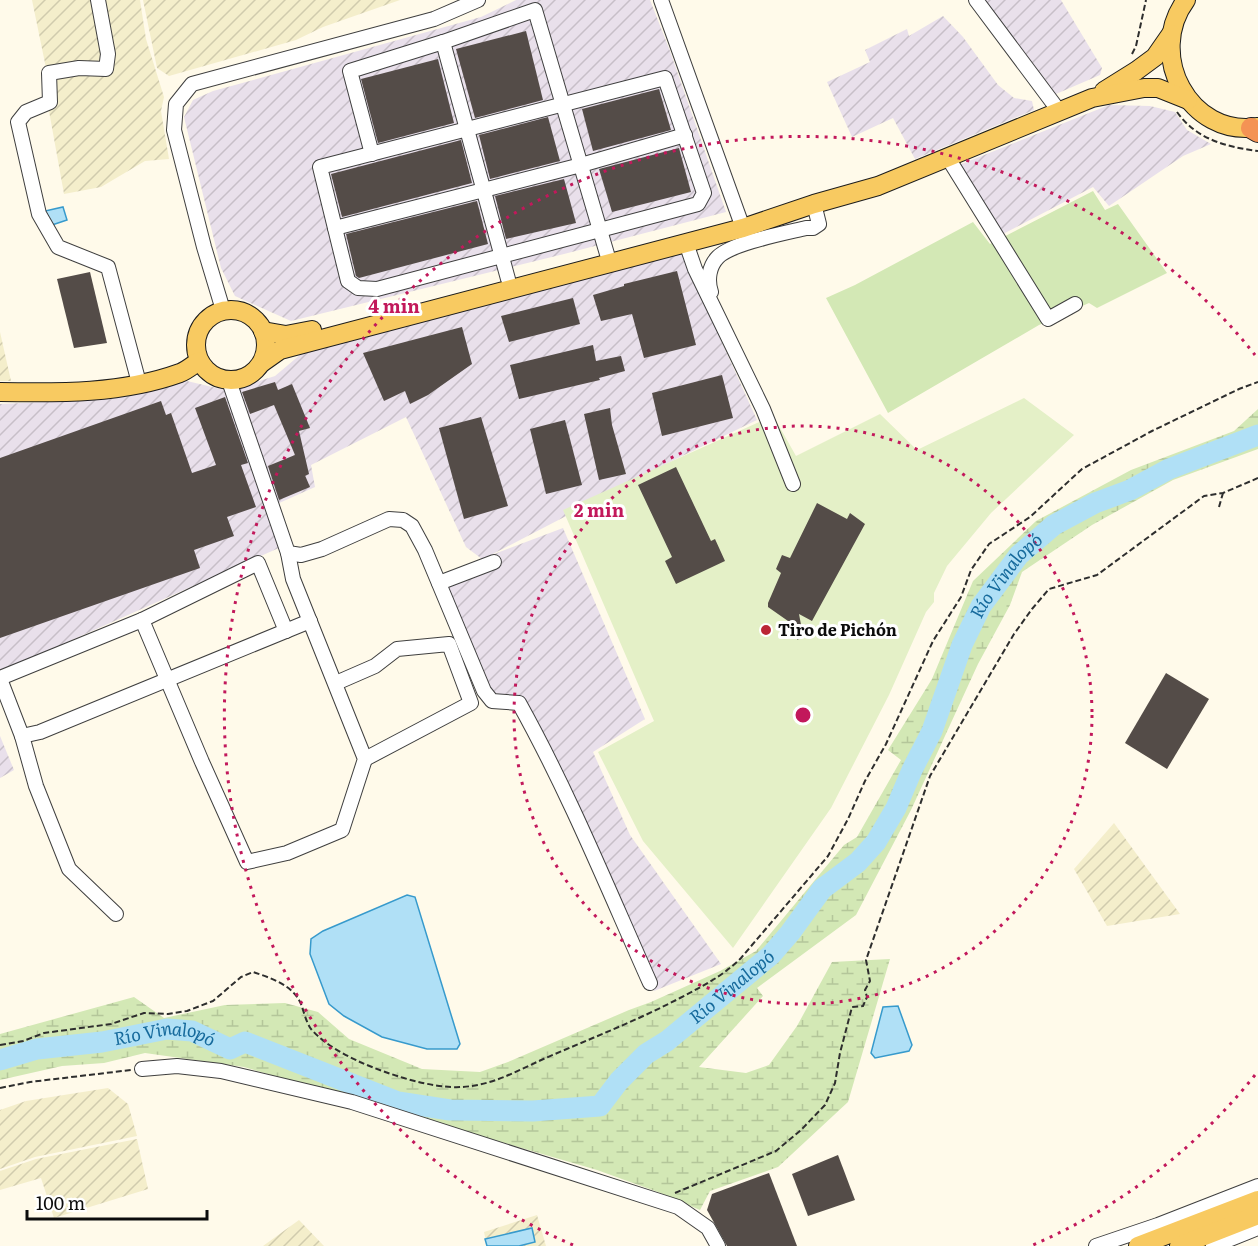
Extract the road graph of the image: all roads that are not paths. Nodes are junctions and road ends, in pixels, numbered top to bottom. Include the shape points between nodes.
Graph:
1 (98, 0) edge
2 (478, 0) edge
3 (661, 0) edge
4 (976, 0) edge
5 (1186, 0) edge
6 (425, 21) junction
7 (1171, 33) junction
8 (439, 44) junction
9 (1092, 98) junction
10 (1188, 100) junction
11 (563, 104) junction
12 (1059, 111) junction
13 (467, 129) junction
14 (1256, 129) edge
15 (685, 135) junction
16 (372, 154) junction
17 (948, 158) junction
18 (581, 165) junction
19 (483, 190) junction
20 (814, 204) junction
21 (742, 224) junction
22 (335, 228) junction
23 (600, 229) junction
24 (686, 243) junction
25 (607, 254) junction
26 (500, 256) junction
27 (508, 279) junction
28 (1076, 304) dead end
29 (223, 310) junction
30 (721, 319) junction
31 (263, 331) junction
32 (199, 361) junction
33 (263, 362) junction
34 (229, 381) junction
35 (139, 383) junction
36 (0, 392) edge
37 (793, 484) dead end
38 (288, 553) junction
39 (494, 562) dead end
40 (439, 583) junction
41 (142, 620) junction
42 (310, 621) junction
43 (286, 631) junction
44 (0, 679) edge
45 (167, 680) junction
46 (336, 683) junction
47 (22, 736) junction
48 (365, 759) junction
49 (116, 914) dead end
50 (650, 983) dead end
51 (142, 1069) road end
52 (1258, 1186) edge
53 (1258, 1200) edge
54 (1258, 1215) edge
55 (1258, 1228) edge
56 (718, 1246) edge
57 (1096, 1246) edge
58 (1138, 1246) edge
59 (1179, 1246) edge
60 (1213, 1246) edge

1 - 35 street via 108,54 105,69 49,73 50,102 26,112 18,122 39,214 58,247 108,267
2 - 6 street
3 - 21 street
4 - 12 street
5 - 7 main road
6 - 8 street
6 - 29 street via 192,84 176,104 174,130
7 - 9 main road via 1155,57
7 - 10 main road via 1172,68
8 - 11 street via 535,10
8 - 13 street
8 - 16 street via 350,71
9 - 10 main road via 1158,88
9 - 12 main road
10 - 14 main road via 1217,121
11 - 13 street
11 - 15 street via 665,78
11 - 18 street
12 - 17 main road
13 - 16 street
13 - 19 street
15 - 18 street
15 - 23 street via 704,193 698,204
16 - 22 street via 320,167
17 - 20 main road via 878,186
17 - 28 street via 1048,319
18 - 19 street
18 - 23 street
19 - 22 street
19 - 26 street
20 - 21 main road
20 - 30 street via 819,224 813,228 741,245 717,257 709,276
21 - 24 main road
21 - 25 main road
22 - 26 street via 348,280 358,288 377,289
23 - 25 street
23 - 26 street
24 - 30 street
24 - 33 main road via 280,350
25 - 27 main road
26 - 27 street
27 - 31 main road via 303,332 286,335
29 - 31 main road via 245,312
29 - 32 main road via 204,322 197,333
30 - 37 street via 752,377 781,468
31 - 33 main road via 267,346
32 - 34 main road via 211,375
32 - 35 main road via 182,373
33 - 34 main road via 249,376
34 - 38 street
35 - 36 main road via 92,391
38 - 40 street via 301,555 322,549 389,519 403,520 412,526
38 - 42 street via 293,579
39 - 40 street
40 - 50 street via 484,691 492,701 519,703 535,732
41 - 43 street via 258,562
41 - 44 street
41 - 45 street
42 - 43 street
42 - 46 street
43 - 45 street
44 - 47 street
45 - 47 street
45 - 48 street via 247,862 287,853 342,830
46 - 48 street
46 - 48 street via 375,666 397,649 449,644 471,703
47 - 49 street via 36,786 69,869
51 - 56 street via 177,1066 221,1071 352,1102 678,1207 708,1228
52 - 57 street
53 - 58 main road
54 - 59 main road
55 - 60 street

